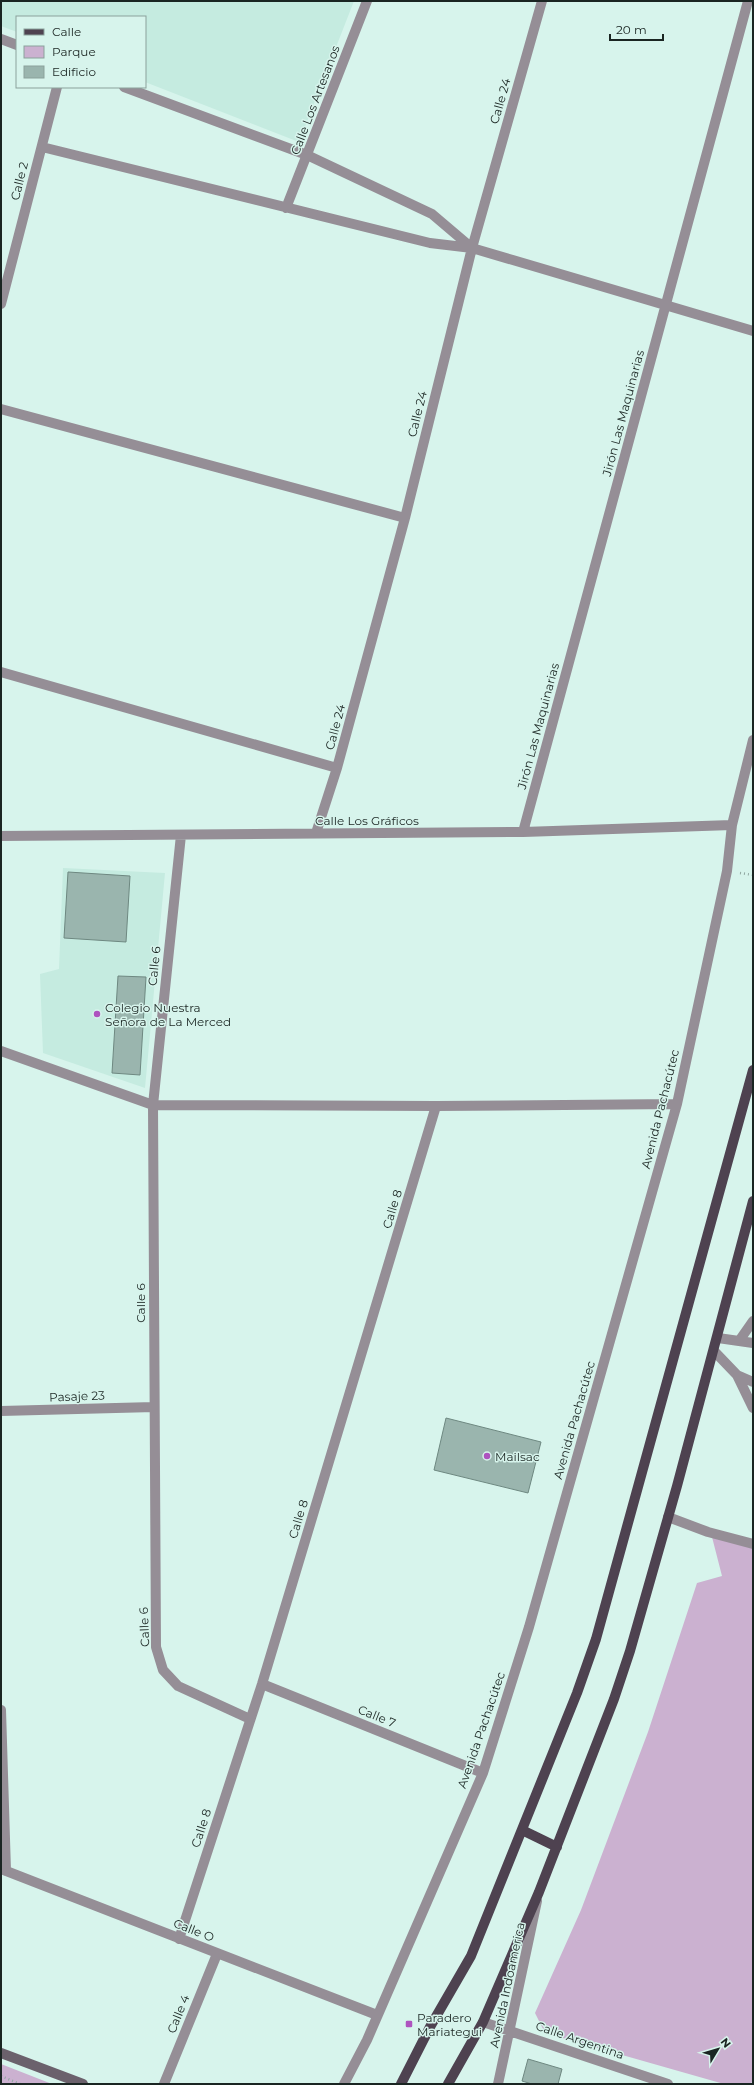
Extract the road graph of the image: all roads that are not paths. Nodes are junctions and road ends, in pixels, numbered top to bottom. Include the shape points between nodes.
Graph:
1 (367, 1) edge
2 (542, 1) edge
3 (748, 1) edge
4 (1, 39) edge
5 (16, 45) edge
6 (57, 88) edge
7 (127, 88) edge
8 (42, 147) junction
9 (307, 156) junction
10 (286, 208) junction
11 (472, 248) junction
12 (1, 304) edge
13 (665, 305) junction
14 (753, 331) edge
15 (1, 409) edge
16 (405, 518) junction
17 (1, 672) edge
18 (753, 740) edge
19 (337, 768) junction
20 (732, 825) junction
21 (523, 832) junction
22 (316, 834) junction
23 (180, 835) junction
24 (1, 836) edge
25 (1, 1051) edge
26 (753, 1070) edge
27 (677, 1104) junction
28 (153, 1105) junction
29 (436, 1106) junction
30 (753, 1201) edge
31 (753, 1320) edge
32 (718, 1338) junction
33 (739, 1341) junction
34 (753, 1343) edge
35 (714, 1351) junction
36 (737, 1375) junction
37 (753, 1382) edge
38 (154, 1407) junction
39 (753, 1408) edge
40 (1, 1411) edge
41 (668, 1517) junction
42 (753, 1544) edge
43 (262, 1684) junction
44 (1, 1710) edge
45 (250, 1719) junction
46 (483, 1773) junction
47 (522, 1830) junction
48 (557, 1847) junction
49 (4, 1870) edge
50 (539, 1892) junction
51 (179, 1939) junction
52 (217, 1954) junction
53 (377, 2015) junction
54 (483, 2022) junction
55 (511, 2030) junction
56 (1, 2053) edge
57 (83, 2084) edge
58 (164, 2084) edge
59 (344, 2084) edge
60 (401, 2084) edge
61 (448, 2084) edge
62 (498, 2084) edge
63 (668, 2084) edge

1 - 9 street, Calle Los Artesanos
2 - 11 street, Calle 24
3 - 13 street, Jirón Las Maquinarias
4 - 5 street
6 - 8 street, Calle 2
7 - 9 street
8 - 10 street
8 - 12 street, Calle 2
9 - 10 street, Calle Los Artesanos
9 - 11 street via 432,214
10 - 11 street via 430,243
11 - 13 street
11 - 16 street, Calle 24
13 - 14 street
13 - 21 street, Jirón Las Maquinarias
15 - 16 street
16 - 19 street, Calle 24
17 - 19 street
18 - 20 street, Avenida Pachacútec
19 - 22 street, Calle 24
20 - 21 street, Calle Los Gráficos
20 - 27 street, Avenida Pachacútec via 727,871
21 - 22 street, Calle Los Gráficos
22 - 23 street, Calle Los Gráficos
23 - 24 street, Calle Los Gráficos
23 - 28 street, Calle 6
25 - 28 street
26 - 47 main road via 596,1639
27 - 29 street
27 - 46 street, Avenida Pachacútec via 529,1627
28 - 29 street
28 - 38 street, Calle 6
29 - 43 street, Calle 8
30 - 32 main road
31 - 33 street
32 - 33 street
32 - 35 main road
33 - 34 street
35 - 36 street
35 - 41 main road
36 - 37 street
36 - 39 street
38 - 40 street, Pasaje 23
38 - 45 street, Calle 6 via 156,1647 163,1670 178,1686
41 - 42 street via 708,1532
41 - 48 main road via 614,1699
43 - 45 street, Calle 8
43 - 46 street, Calle 7
44 - 49 street
45 - 51 street, Calle 8
46 - 53 street, Avenida Pachacútec
47 - 48 main road
47 - 60 main road via 471,1956
48 - 50 main road
49 - 51 street, Calle O
50 - 54 main road
50 - 55 street, Avenida Indoamerica
51 - 52 street, Calle O
52 - 53 street, Calle O
52 - 58 street, Calle 4
53 - 59 street, Avenida Pachacútec
54 - 55 street, Calle Argentina
54 - 61 main road
55 - 62 street, Avenida Indoamerica
55 - 63 street, Calle Argentina
56 - 57 street

